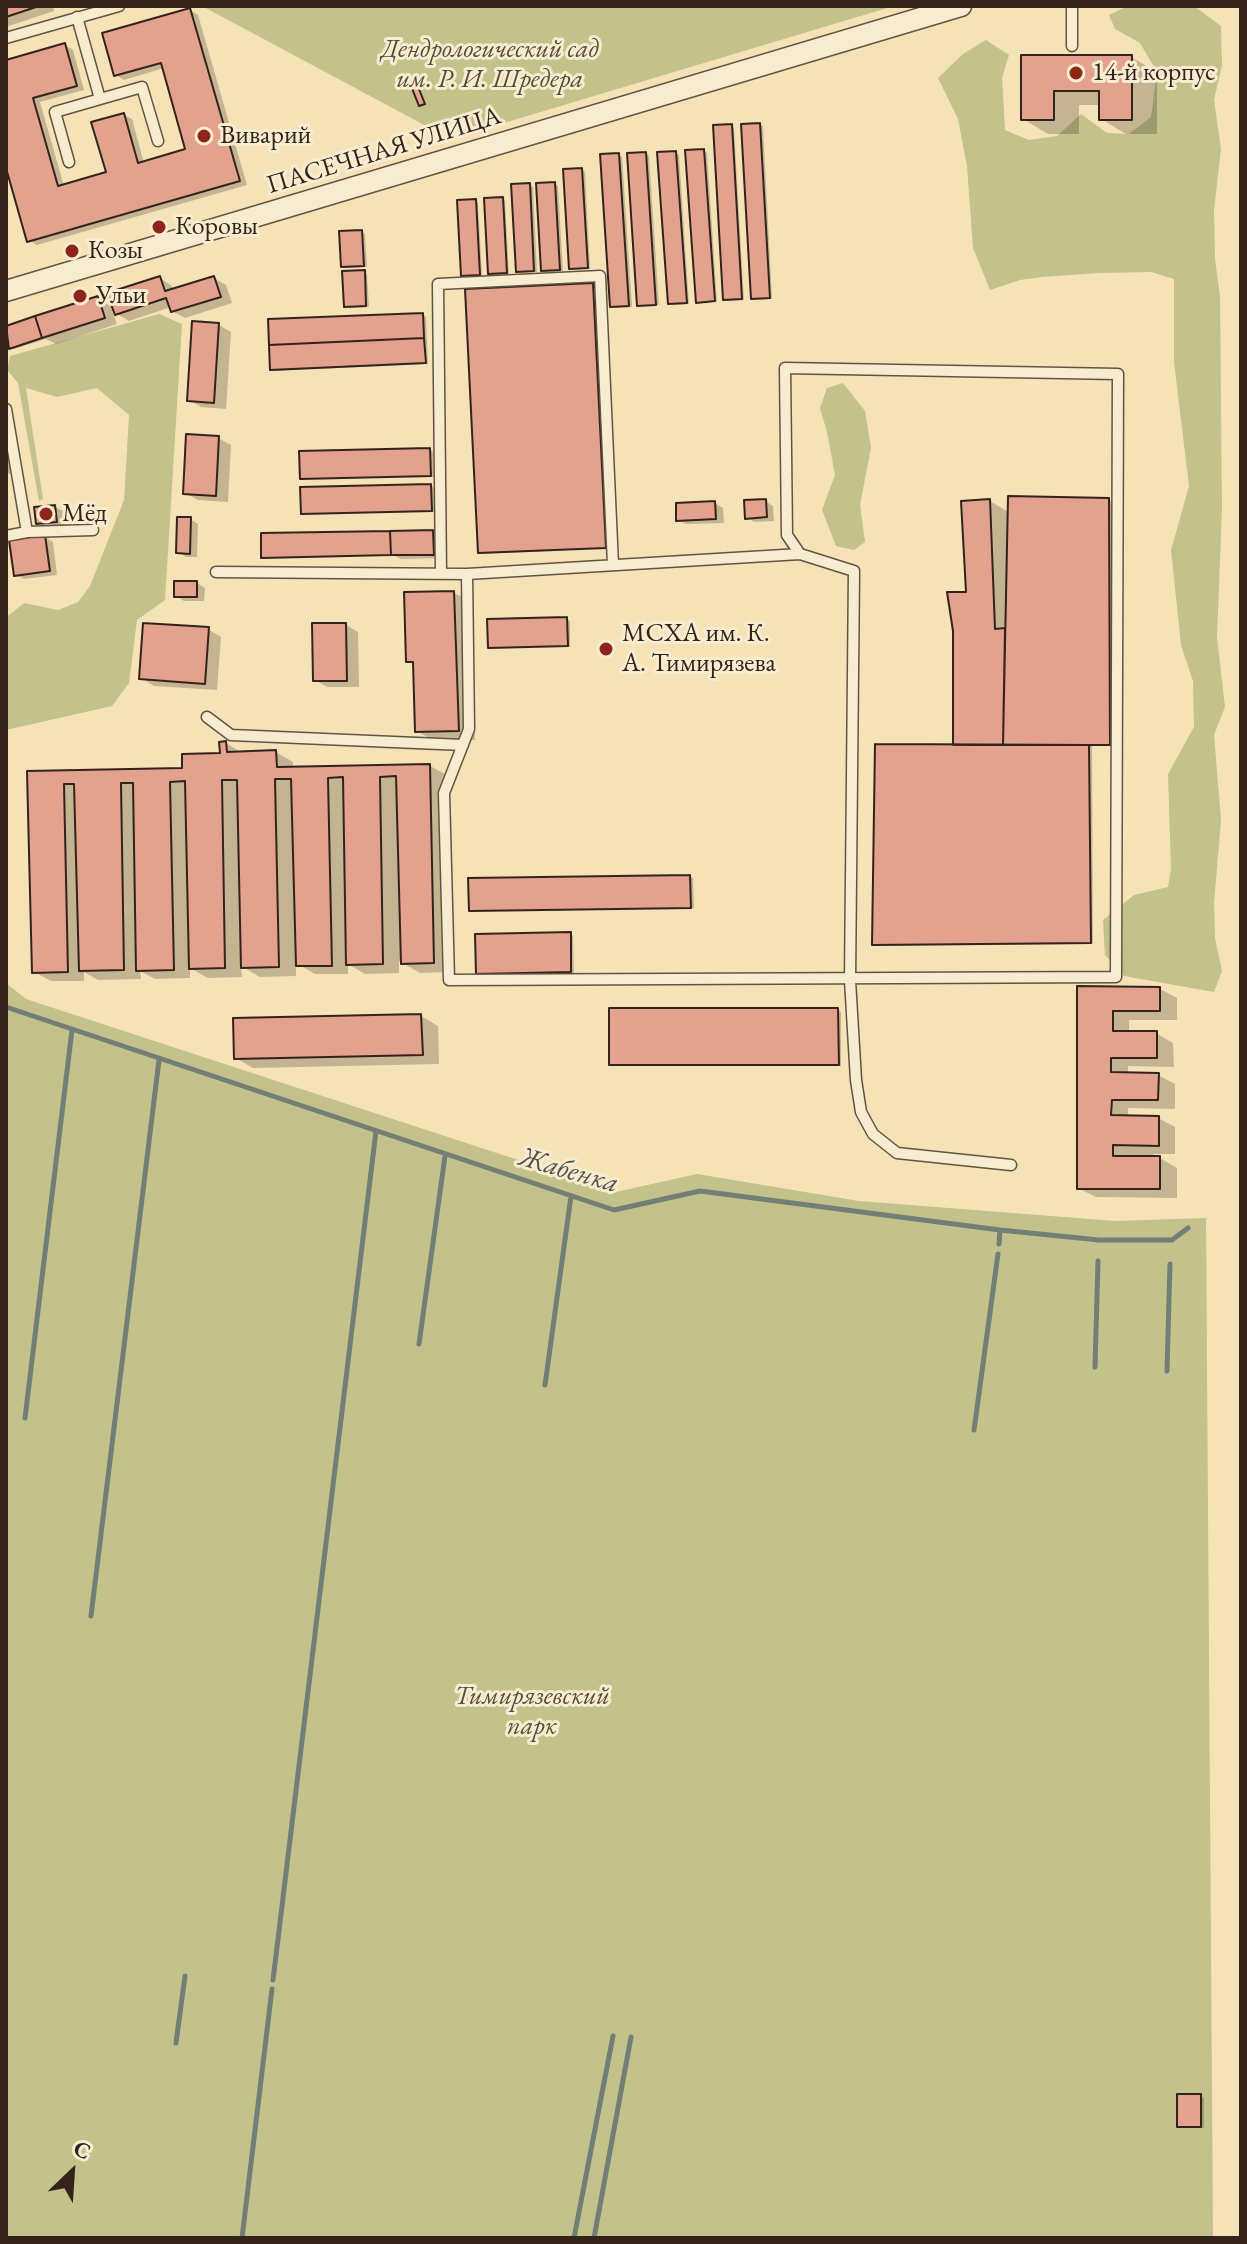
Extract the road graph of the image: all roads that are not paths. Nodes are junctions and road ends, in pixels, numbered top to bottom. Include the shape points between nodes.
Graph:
1 (119, 6) edge
2 (961, 6) edge
3 (1072, 6) edge
4 (77, 17) junction
5 (6, 38) edge
6 (1072, 46) dead end
7 (100, 99) junction
8 (158, 141) dead end
9 (69, 162) dead end
10 (6, 291) edge
11 (6, 409) edge
12 (93, 530) dead end
13 (27, 532) junction
14 (6, 536) edge
15 (800, 554) junction
16 (613, 565) junction
17 (216, 572) dead end
18 (441, 574) junction
19 (467, 574) junction
20 (207, 717) dead end
21 (463, 745) junction
22 (850, 980) junction
23 (1011, 1165) dead end

1 - 4 lane
2 - 10 street, ПАСЕЧНАЯ УЛИЦА
3 - 6 lane
4 - 5 lane
4 - 7 lane
7 - 8 lane via 142,87
7 - 9 lane via 55,112
11 - 13 lane
12 - 13 lane
13 - 14 lane
15 - 16 lane
15 - 22 lane via 854,571
15 - 22 lane via 787,535 785,368 1118,374 1116,977
16 - 18 lane via 600,276 438,284
16 - 19 lane
17 - 18 lane
18 - 19 lane
19 - 21 lane via 469,729
20 - 21 lane via 231,735
21 - 22 lane via 444,793 449,980
22 - 23 lane via 856,1080 861,1112 873,1134 897,1153

